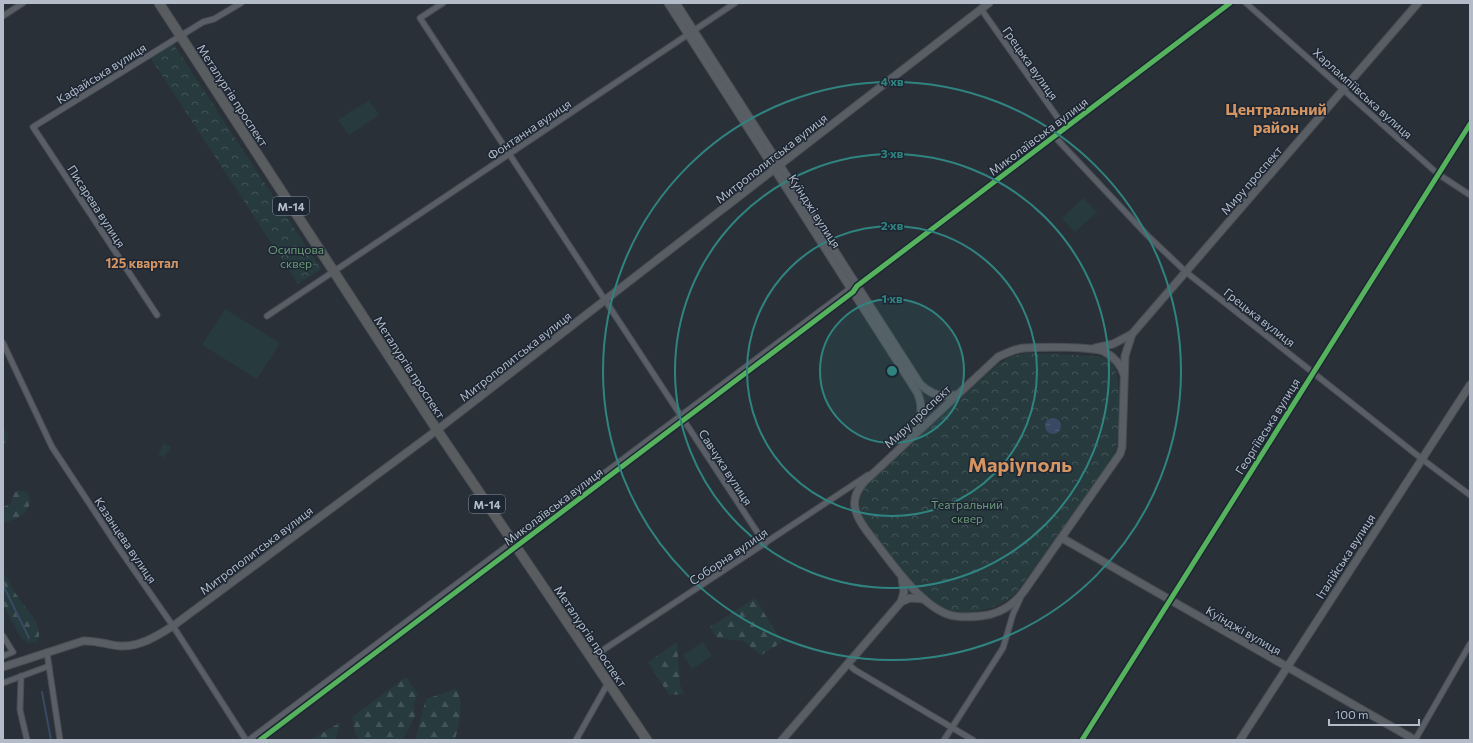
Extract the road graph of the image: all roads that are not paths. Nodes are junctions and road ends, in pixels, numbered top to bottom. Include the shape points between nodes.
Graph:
1 (23, 3) edge
2 (159, 3) edge
3 (241, 3) edge
4 (444, 3) edge
5 (668, 3) edge
6 (676, 3) edge
7 (735, 3) edge
8 (1230, 3) edge
9 (1246, 3) edge
10 (1418, 3) edge
11 (986, 5) edge
12 (3, 16) edge
13 (692, 34) junction
14 (180, 36) junction
15 (1344, 90) junction
16 (1470, 124) edge
17 (33, 127) joint
18 (1065, 128) junction
19 (1054, 136) junction
20 (509, 154) junction
21 (777, 167) junction
22 (1438, 174) junction
23 (1470, 195) edge
24 (334, 271) junction
25 (1186, 272) junction
26 (854, 288) junction
27 (605, 300) junction
28 (157, 315) dead end
29 (266, 316) dead end
30 (1132, 334) junction
31 (3, 343) edge
32 (1093, 349) junction
33 (1313, 372) junction
34 (1124, 375) junction
35 (1470, 385) edge
36 (955, 395) junction
37 (682, 418) junction
38 (437, 430) junction
39 (912, 436) junction
40 (1422, 459) junction
41 (875, 470) junction
42 (1470, 495) edge
43 (1062, 538) junction
44 (514, 544) junction
45 (764, 544) junction
46 (901, 576) junction
47 (1024, 591) junction
48 (445, 596) junction
49 (927, 600) junction
50 (1169, 600) junction
51 (901, 602) junction
52 (172, 626) junction
53 (3, 636) edge
54 (1470, 644) edge
55 (47, 653) junction
56 (3, 656) edge
57 (591, 658) junction
58 (848, 664) junction
59 (49, 666) junction
60 (1287, 667) junction
61 (3, 668) edge
62 (21, 676) junction
63 (3, 683) edge
64 (608, 683) junction
65 (952, 728) junction
66 (27, 740) edge
67 (60, 740) edge
68 (246, 740) edge
69 (249, 740) edge
70 (260, 740) edge
71 (576, 740) edge
72 (647, 740) edge
73 (782, 740) edge
74 (944, 740) edge
75 (973, 740) edge
76 (1082, 740) edge
77 (1240, 740) edge
78 (1415, 740) edge

1 - 12 street
2 - 14 highway, Металургів проспект / М-14
3 - 14 street, Кафайська вулиця
4 - 20 street, Савчука вулиця via 420,18
5 - 13 main road, Куїнджі вулиця
6 - 13 main road, Куїнджі вулиця
7 - 13 street, Фонтанна вулиця
8 - 18 street, Миколаївська вулиця
9 - 15 street, Харлампіївська вулиця
10 - 15 main road, Миру проспект
11 - 18 street, Грецька вулиця
11 - 21 main road, Митрополитська вулиця
13 - 20 street, Фонтанна вулиця
13 - 21 main road, Куїнджі вулиця
14 - 17 street, Кафайська вулиця
14 - 24 highway, Металургів проспект / М-14
15 - 22 street, Харлампіївська вулиця
15 - 25 main road, Миру проспект
16 - 22 street, Георгіївська вулиця
17 - 28 street, Писарева вулиця
18 - 19 street, Миколаївська вулиця
19 - 25 street, Грецька вулиця via 1147,235
19 - 26 street, Миколаївська вулиця
20 - 24 street, Фонтанна вулиця
20 - 27 street, Савчука вулиця
21 - 26 main road, Куїнджі вулиця
21 - 27 main road, Митрополитська вулиця
22 - 23 street, Харлампіївська вулиця
22 - 33 street, Георгіївська вулиця
24 - 29 street, Фонтанна вулиця
24 - 38 highway, Металургів проспект / М-14
25 - 30 main road, Миру проспект
25 - 33 street, Грецька вулиця
26 - 36 main road, Куїнджі вулиця via 920,384 935,395
26 - 37 street, Миколаївська вулиця
26 - 39 main road, Куїнджі вулиця via 919,396 921,415
27 - 37 street, Савчука вулиця
27 - 38 main road, Митрополитська вулиця
30 - 32 main road, Миру проспект via 1113,344
30 - 34 main road, Миру проспект via 1126,350
31 - 52 street, Казанцева вулиця via 52,447
32 - 34 main road, Миру проспект via 1113,357 1120,364
32 - 36 main road, Миру проспект via 1024,348 1006,353 990,362
33 - 40 street, Грецька вулиця
33 - 50 street, Георгіївська вулиця
34 - 43 main road, Миру проспект via 1120,454
35 - 40 main road, Італійська вулиця
36 - 39 main road, Миру проспект
37 - 44 street, Миколаївська вулиця
37 - 45 street, Савчука вулиця
38 - 44 highway, Металургів проспект / М-14
38 - 52 main road, Митрополитська вулиця
39 - 41 main road, Миру проспект
40 - 42 street, Грецька вулиця
40 - 60 main road, Італійська вулиця
41 - 45 street, Соборна вулиця
41 - 46 main road, Миру проспект via 856,493 855,508 866,528
43 - 47 main road, Миру проспект
43 - 50 main road, Куїнджі вулиця
44 - 48 street, Миколаївська вулиця
44 - 57 highway, Металургів проспект / М-14
45 - 57 street, Соборна вулиця
46 - 49 main road, Миру проспект
46 - 51 main road via 904,587
47 - 49 main road, Миру проспект via 1006,608 992,614 977,616 949,615
47 - 65 street via 1013,614 1005,646
48 - 69 street, Миколаївська вулиця
48 - 70 street, Миколаївська вулиця
49 - 51 main road via 916,598
50 - 60 main road, Куїнджі вулиця
50 - 76 street, Георгіївська вулиця
51 - 58 main road
52 - 55 main road, Митрополитська вулиця via 150,639 131,645 120,646 88,641
52 - 68 street, Казанцева вулиця
53 - 56 street via 13,652
54 - 78 street
55 - 59 street
55 - 61 main road, Митрополитська вулиця
57 - 64 highway, Металургів проспект / М-14
58 - 65 street
58 - 73 main road
59 - 62 street
59 - 67 street
60 - 77 main road, Італійська вулиця
60 - 78 main road, Куїнджі вулиця
62 - 63 street
62 - 66 street via 20,710
64 - 71 street
64 - 72 highway, Металургів проспект / М-14
65 - 74 street
65 - 75 street

